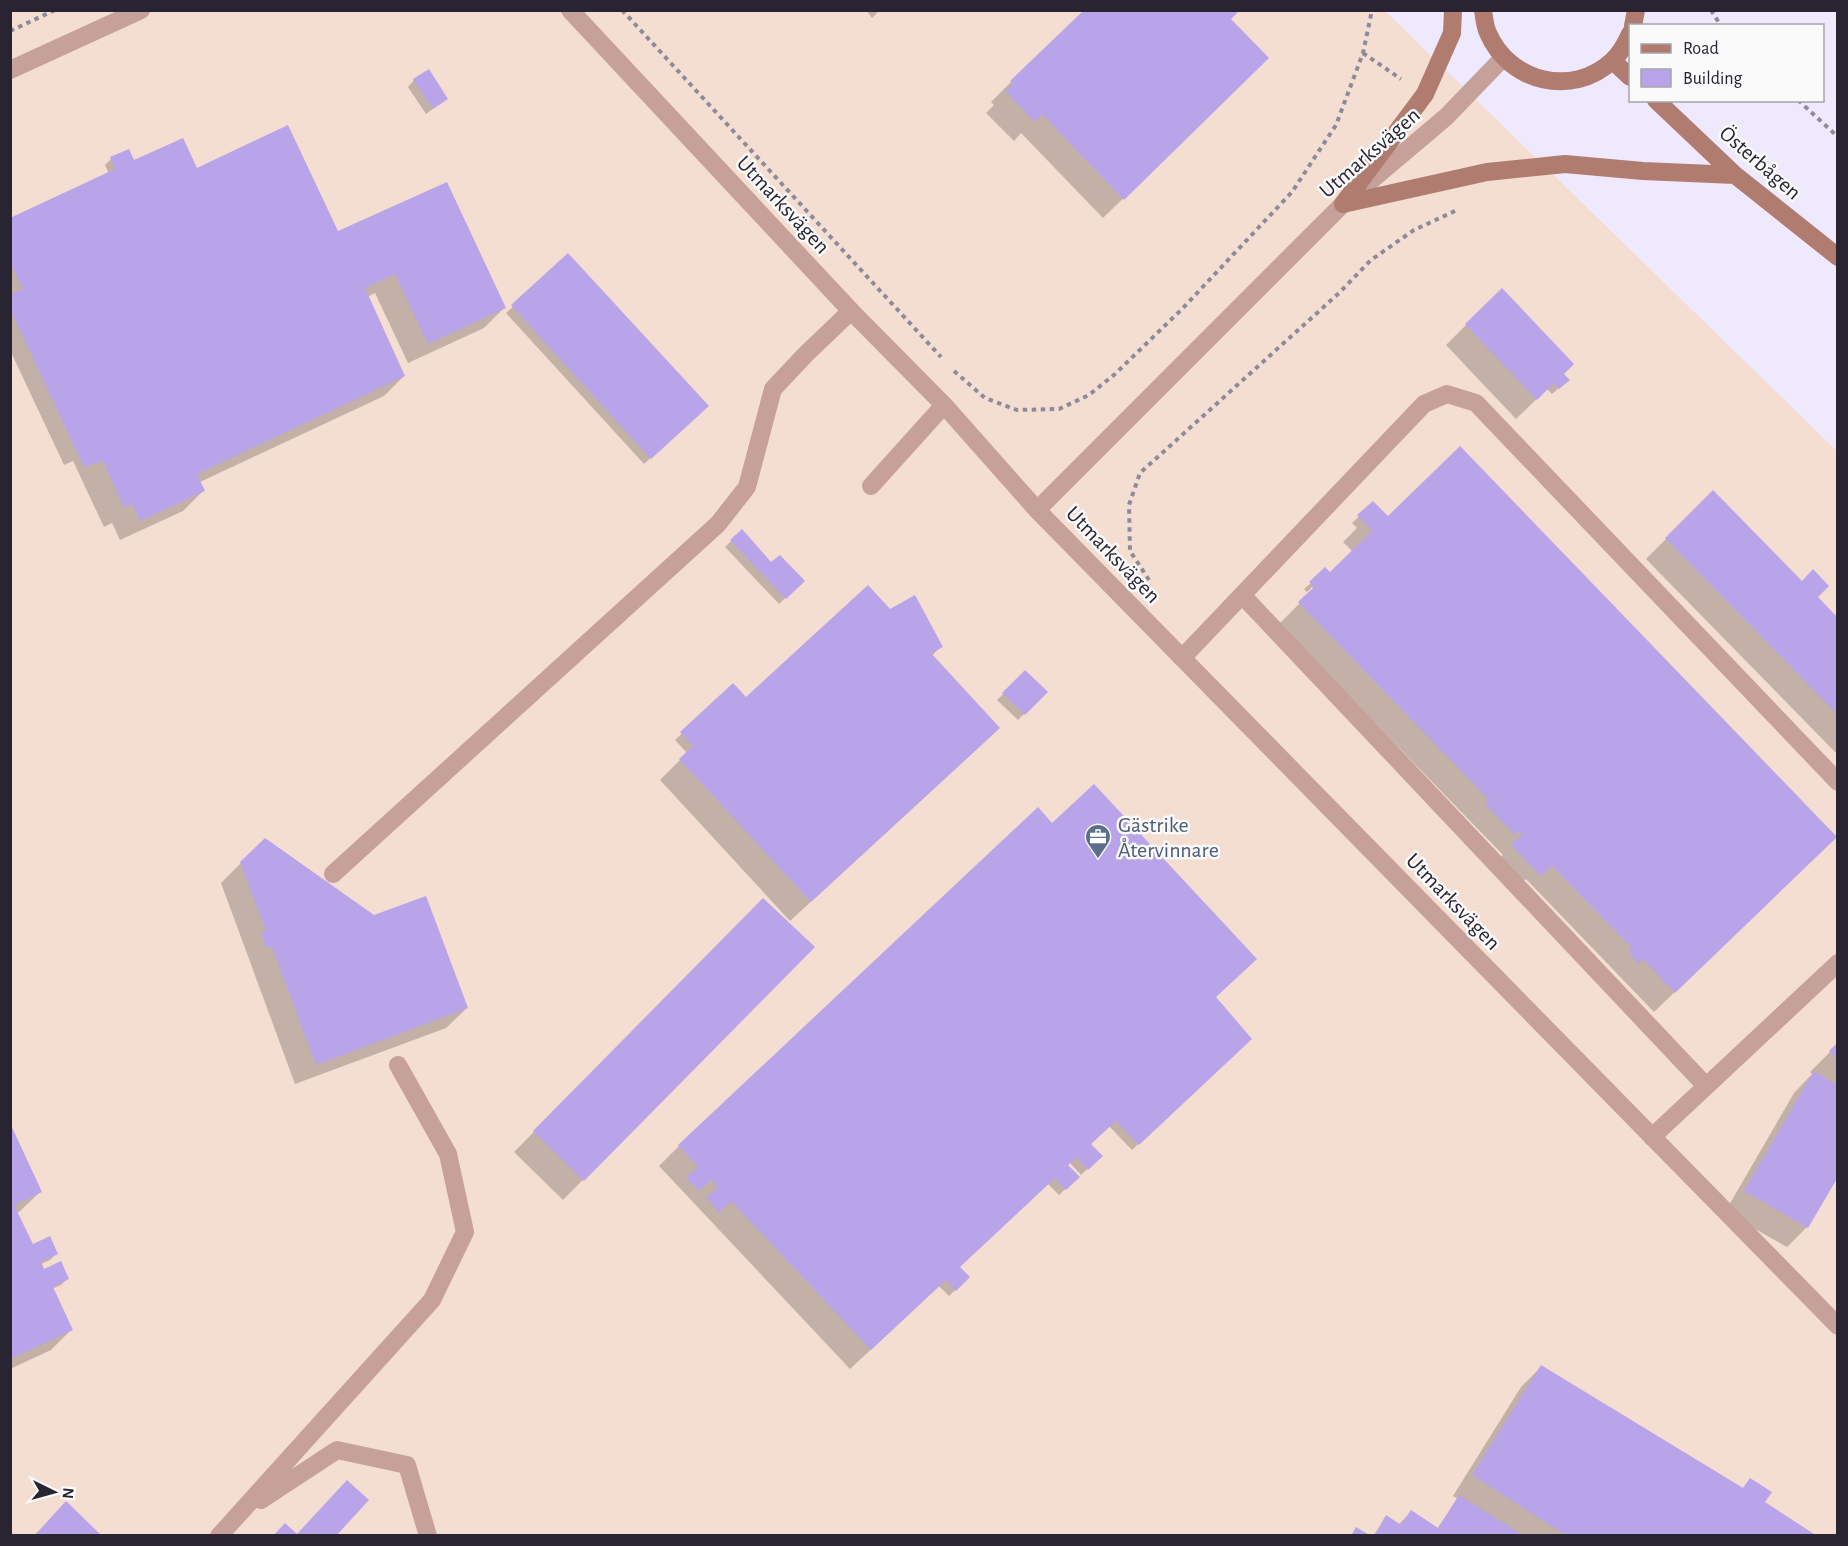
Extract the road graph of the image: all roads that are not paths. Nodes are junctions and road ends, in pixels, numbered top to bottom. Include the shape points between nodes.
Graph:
1 (141, 10) edge
2 (570, 10) edge
3 (1453, 10) edge
4 (1483, 10) edge
5 (1629, 36) edge
6 (1503, 58) junction
7 (1613, 61) junction
8 (10, 70) edge
9 (1629, 76) edge
10 (1658, 102) edge
11 (1735, 175) junction
12 (1343, 204) junction
13 (1838, 257) edge
14 (851, 311) junction
15 (944, 405) junction
16 (871, 486) dead end
17 (1037, 510) junction
18 (1242, 595) junction
19 (1182, 658) junction
20 (1838, 782) edge
21 (333, 874) dead end
22 (1838, 963) edge
23 (398, 1065) dead end
24 (1706, 1086) junction
25 (1652, 1137) junction
26 (1838, 1326) edge
27 (239, 1514) junction
28 (219, 1536) edge
29 (428, 1536) edge

1 - 8 street
2 - 14 street, Utmarksvägen
3 - 12 main road via 1452,33 1425,94
4 - 6 main road via 1487,32
5 - 7 main road
6 - 7 main road via 1528,76 1557,82 1587,77
6 - 12 street, Utmarksvägen via 1446,117
7 - 9 main road
10 - 11 main road, Österbågen
11 - 12 main road via 1564,164 1487,172
11 - 13 main road, Österbågen
12 - 17 street, Utmarksvägen
14 - 15 street, Utmarksvägen
14 - 21 street via 773,388 747,487 718,524
15 - 16 street
15 - 17 street, Utmarksvägen
17 - 19 street, Utmarksvägen
18 - 19 street
18 - 20 street via 1424,404 1447,394 1476,403
18 - 24 street
19 - 25 street, Utmarksvägen
22 - 24 street
23 - 27 street via 448,1154 465,1232 432,1300
24 - 25 street
25 - 26 street, Utmarksvägen
27 - 28 street
27 - 29 street via 337,1450 407,1466

